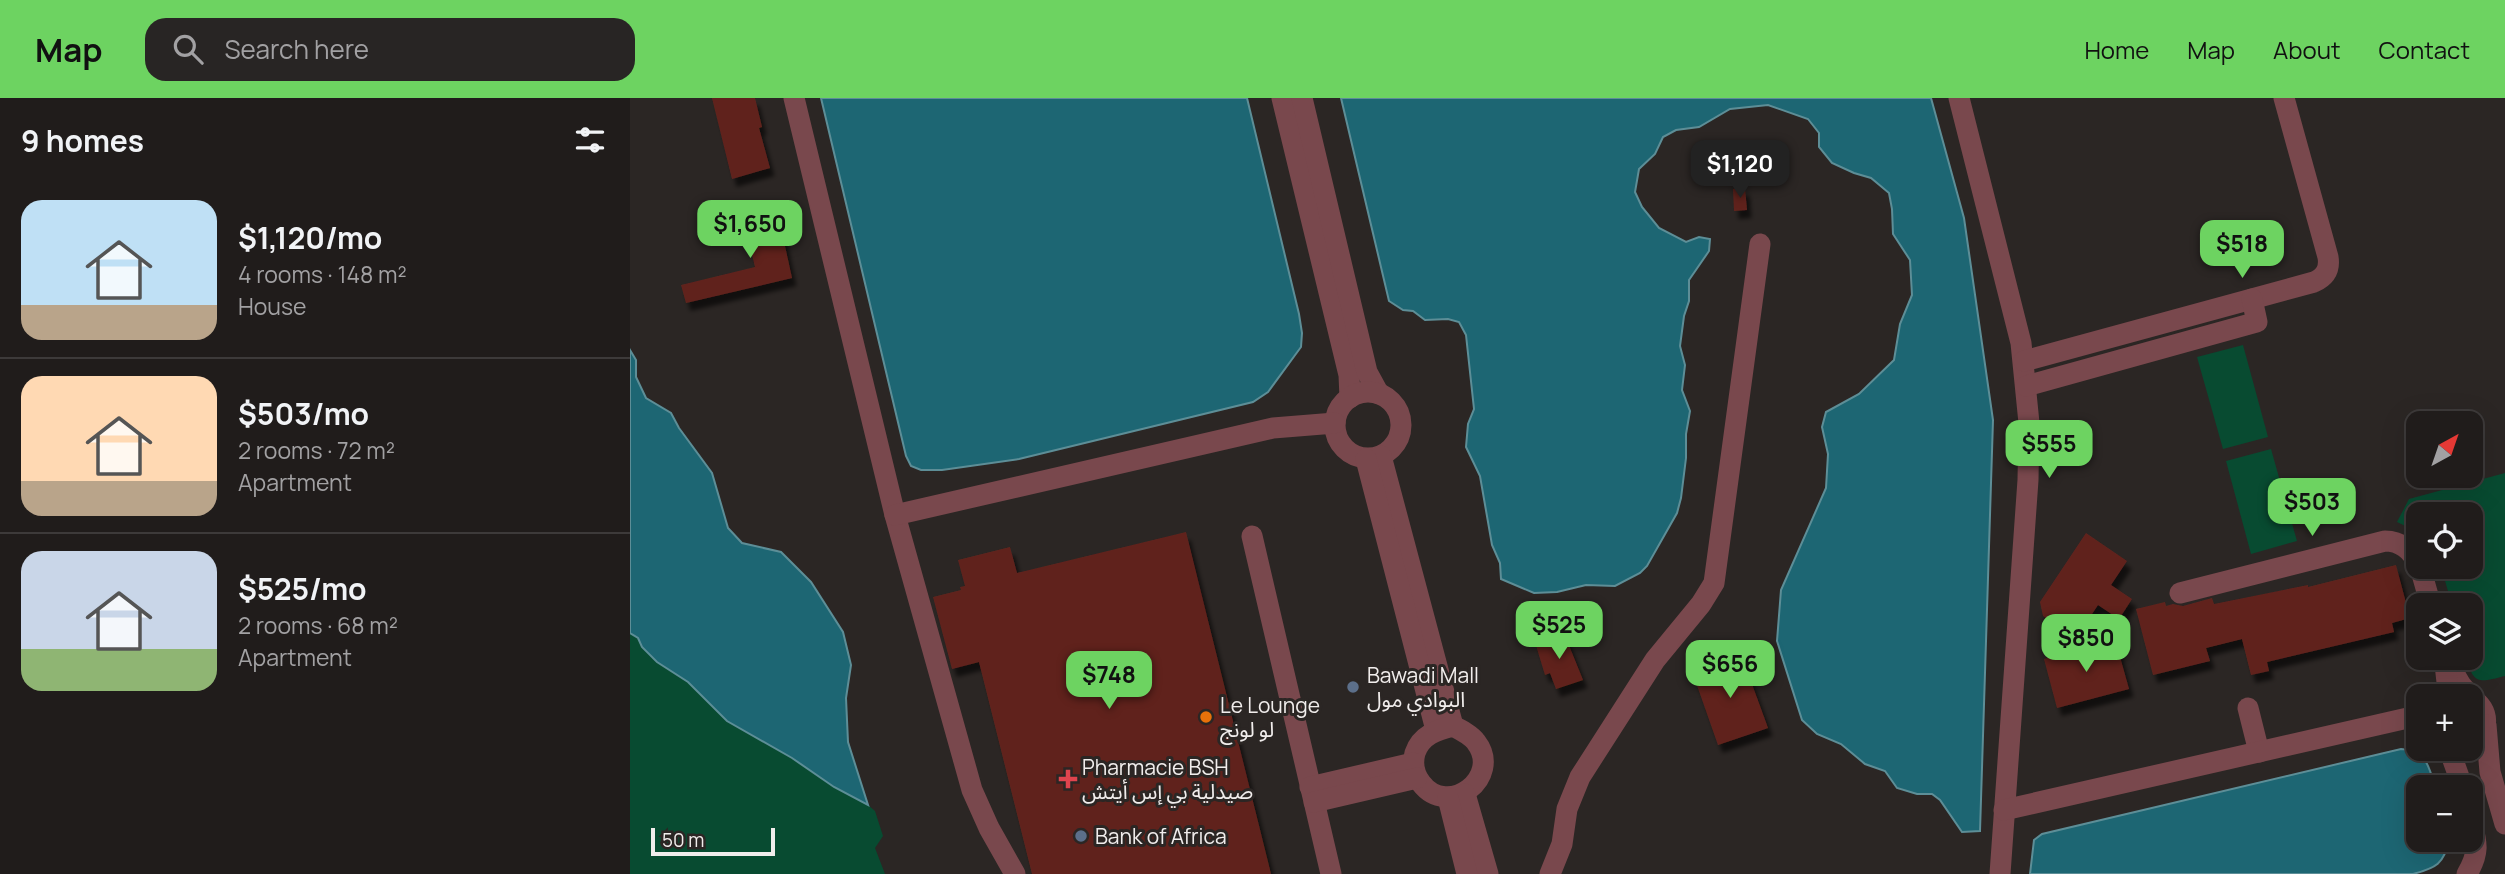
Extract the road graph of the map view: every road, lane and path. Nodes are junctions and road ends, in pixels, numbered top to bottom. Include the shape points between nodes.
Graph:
1 (794, 98) edge
2 (1282, 98) edge
3 (1302, 98) edge
4 (1959, 98) edge
5 (2284, 98) edge
6 (1760, 244) dead end
7 (2252, 299) junction
8 (2024, 361) junction
9 (2026, 386) junction
10 (1379, 394) junction
11 (1350, 398) junction
12 (1335, 423) junction
13 (1374, 457) junction
14 (895, 515) junction
15 (1252, 536) dead end
16 (2406, 548) edge
17 (2180, 593) dead end
18 (2248, 708) dead end
19 (2406, 719) edge
20 (1445, 728) junction
21 (2483, 738) edge
22 (2259, 751) junction
23 (1415, 771) junction
24 (1312, 794) junction
25 (1456, 796) junction
26 (2004, 810) junction
27 (2505, 824) edge
28 (2477, 852) edge
29 (1015, 874) edge
30 (1331, 874) edge
31 (1467, 874) edge
32 (1488, 874) edge
33 (1550, 874) edge
34 (2000, 874) edge
35 (2467, 874) edge

1 - 14 street
2 - 11 street via 1349,375
3 - 10 street via 1367,372
4 - 8 street
5 - 7 street via 2329,264 2325,275 2314,282
6 - 33 street via 1714,583 1655,660 1580,777
7 - 8 street
7 - 9 street via 2257,322
8 - 9 street
9 - 26 street via 2028,480
10 - 11 street
10 - 13 street via 1396,408 1401,430 1391,450
11 - 12 street via 1340,406
12 - 13 street via 1347,451
12 - 14 street via 1273,428
13 - 20 street
14 - 29 street via 972,790
15 - 24 street
16 - 17 street via 2385,541
18 - 22 street
19 - 22 street
20 - 23 street via 1423,739 1416,750
20 - 25 street via 1475,741 1482,754 1483,770 1476,784
21 - 27 street
22 - 26 street
23 - 24 street
23 - 25 street via 1424,788 1435,795
24 - 30 street
25 - 31 street
25 - 32 street
26 - 34 street
28 - 35 street

